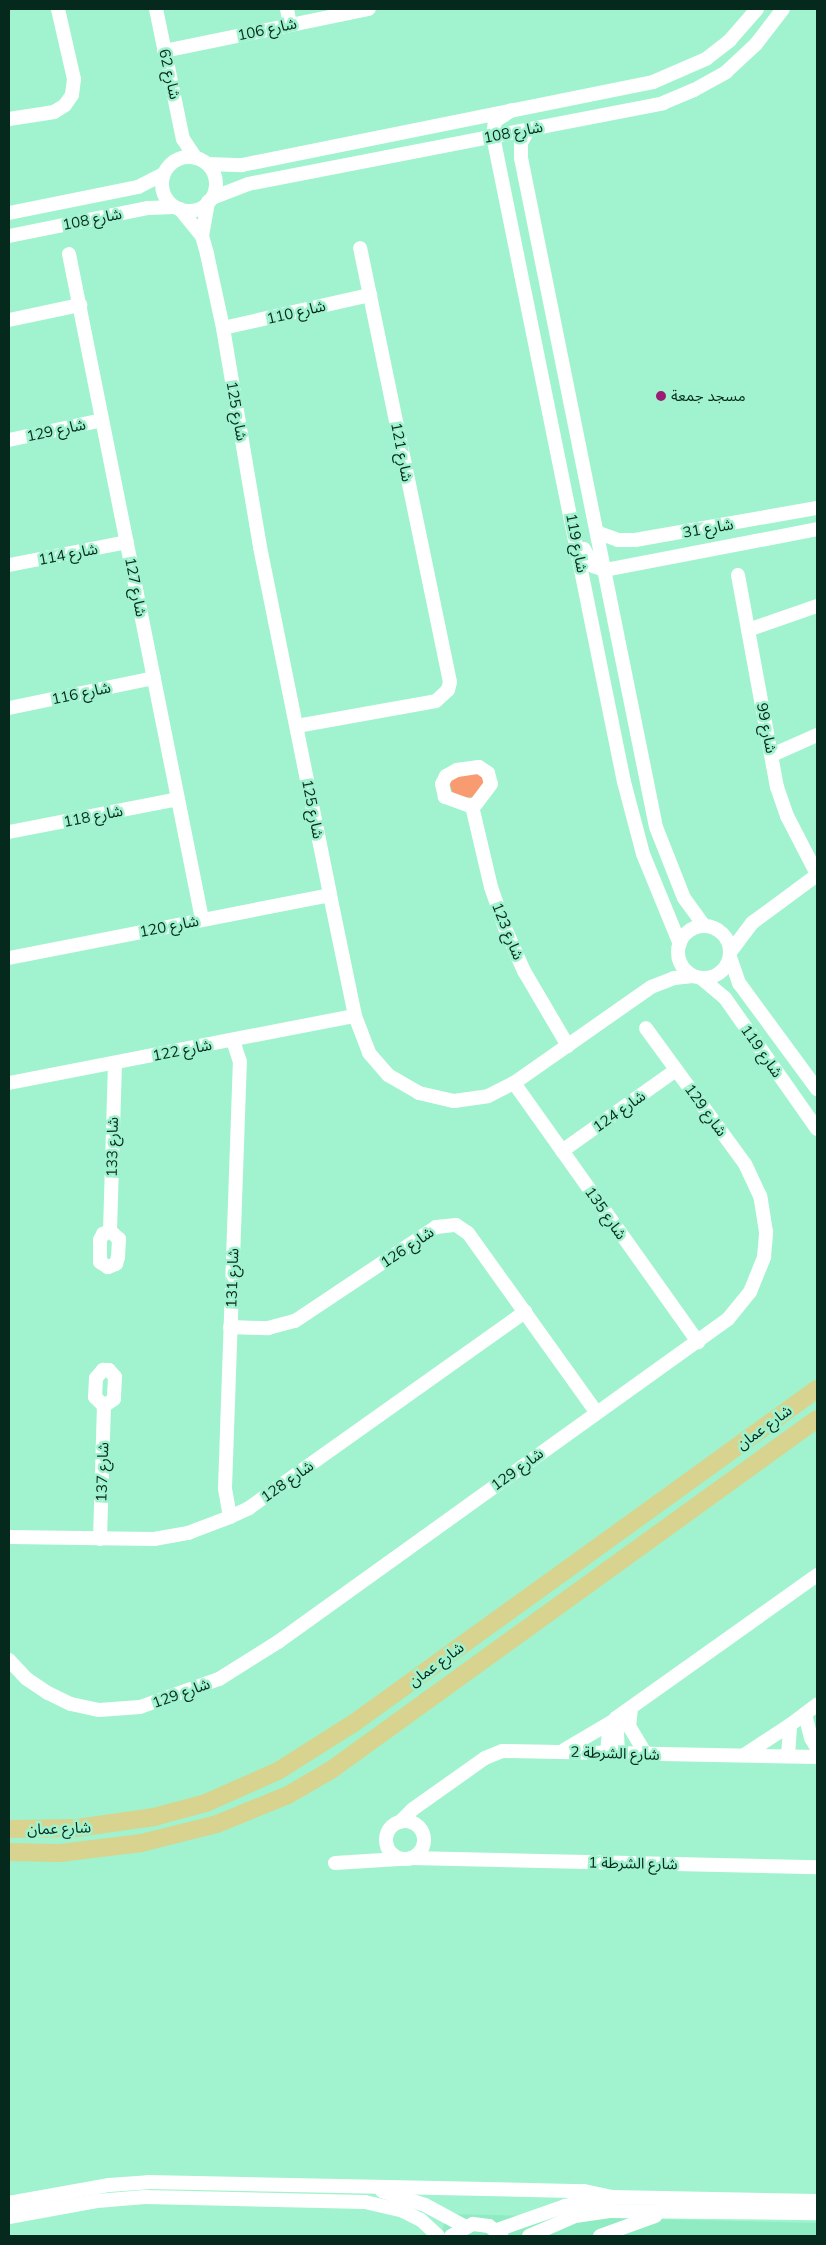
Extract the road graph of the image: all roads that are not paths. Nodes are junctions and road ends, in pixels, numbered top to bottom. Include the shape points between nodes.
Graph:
1 (58, 9) edge
2 (156, 9) edge
3 (287, 9) edge
4 (369, 9) edge
5 (756, 9) edge
6 (782, 9) edge
7 (290, 24) junction
8 (164, 51) junction
9 (512, 110) junction
10 (9, 119) edge
11 (528, 130) junction
12 (493, 136) junction
13 (183, 139) junction
14 (202, 161) junction
15 (166, 170) junction
16 (210, 200) junction
17 (177, 208) junction
18 (9, 213) edge
19 (9, 236) edge
20 (202, 236) junction
21 (360, 248) dead end
22 (69, 254) dead end
23 (525, 291) junction
24 (370, 295) junction
25 (80, 305) junction
26 (9, 320) edge
27 (555, 327) junction
28 (223, 328) junction
29 (102, 420) junction
30 (9, 440) edge
31 (817, 508) edge
32 (817, 512) edge
33 (572, 521) junction
34 (817, 529) edge
35 (599, 533) junction
36 (795, 534) junction
37 (127, 542) junction
38 (9, 565) edge
39 (605, 570) junction
40 (738, 575) dead end
41 (817, 606) edge
42 (748, 630) junction
43 (154, 678) junction
44 (9, 708) edge
45 (297, 726) junction
46 (817, 735) edge
47 (772, 754) junction
48 (178, 799) junction
49 (472, 806) dead end
50 (9, 832) edge
51 (817, 874) edge
52 (330, 895) junction
53 (202, 919) junction
54 (752, 923) junction
55 (709, 927) junction
56 (679, 948) junction
57 (731, 954) junction
58 (9, 958) edge
59 (697, 977) junction
60 (651, 986) junction
61 (354, 1016) junction
62 (646, 1028) dead end
63 (234, 1040) junction
64 (568, 1046) junction
65 (114, 1063) junction
66 (676, 1070) junction
67 (9, 1083) edge
68 (514, 1083) junction
69 (817, 1089) edge
70 (817, 1129) edge
71 (562, 1151) junction
72 (110, 1232) dead end
73 (525, 1312) junction
74 (230, 1327) junction
75 (698, 1342) junction
76 (817, 1389) edge
77 (104, 1406) dead end
78 (596, 1412) junction
79 (817, 1420) edge
80 (230, 1517) junction
81 (9, 1537) edge
82 (100, 1539) junction
83 (817, 1575) edge
84 (9, 1660) edge
85 (817, 1705) edge
86 (623, 1714) junction
87 (805, 1714) junction
88 (790, 1725) junction
89 (817, 1748) edge
90 (560, 1751) junction
91 (613, 1753) junction
92 (646, 1754) junction
93 (741, 1756) junction
94 (792, 1757) junction
95 (817, 1757) edge
96 (429, 1800) junction
97 (400, 1822) junction
98 (9, 1828) edge
99 (422, 1834) junction
100 (386, 1843) junction
101 (9, 1852) edge
102 (364, 1858) junction
103 (405, 1859) junction
104 (448, 1860) junction
105 (335, 1863) dead end
106 (817, 1866) edge
107 (358, 2186) junction
108 (612, 2197) junction
109 (817, 2200) edge
110 (9, 2203) edge
111 (673, 2212) junction
112 (817, 2213) edge
113 (9, 2217) edge
114 (464, 2226) junction
115 (500, 2233) edge
116 (438, 2236) edge
117 (451, 2236) edge
118 (529, 2236) edge
119 (600, 2236) edge

1 - 10 street via 68,59 61,95 52,106 35,114
2 - 8 street, شارع 62
3 - 7 street
4 - 7 street, شارع 106
5 - 9 street, شارع 108 via 719,50 678,73 631,88
6 - 11 street, شارع 108 via 737,63 694,90 648,106
7 - 8 street, شارع 106
8 - 13 street, شارع 62
9 - 12 street via 495,121
9 - 14 street, شارع 108 via 242,165
11 - 12 street, شارع 108
11 - 27 street, شارع 119 via 522,143 521,158
12 - 16 street, شارع 108 via 248,184
12 - 23 street, شارع 119
13 - 14 street, شارع 62
13 - 15 street
14 - 15 street via 184,157
14 - 16 street via 216,184
15 - 17 street via 165,196
15 - 18 street, شارع 108 via 138,186
16 - 17 street via 192,210
16 - 20 street, شارع 125
17 - 19 street, شارع 108 via 148,208
17 - 20 street, شارع 125
20 - 28 street, شارع 125
21 - 24 street, شارع 121
22 - 25 street, شارع 127
23 - 27 street via 531,282 538,284
23 - 33 street, شارع 119
24 - 28 street, شارع 110
24 - 45 street, شارع 121 via 444,656 441,686 416,702
25 - 26 street
25 - 29 street, شارع 127
27 - 35 street, شارع 119
28 - 45 street, شارع 125 via 260,547
29 - 30 street, شارع 129
29 - 37 street, شارع 127
31 - 35 street, شارع 31 via 635,540 618,540
32 - 36 street via 793,518 791,525
33 - 39 street via 582,536 589,562 597,570
33 - 56 street, شارع 119 via 635,829
34 - 36 street, شارع 31
35 - 39 street, شارع 119
36 - 39 street, شارع 31
37 - 38 street, شارع 114
37 - 43 street, شارع 127
39 - 55 street, شارع 119 via 656,827 684,898
40 - 42 street, شارع 99
41 - 42 street
42 - 47 street, شارع 99
43 - 44 street, شارع 116
43 - 48 street, شارع 127
45 - 52 street, شارع 125
46 - 47 street
47 - 51 street, شارع 99 via 787,816
48 - 50 street, شارع 118
48 - 53 street, شارع 127
49 - 64 street, شارع 123 via 491,887 505,928 524,971
51 - 54 street
52 - 53 street, شارع 120
52 - 61 street, شارع 125
53 - 58 street, شارع 120
54 - 55 street
54 - 57 street
55 - 56 street via 689,931
55 - 57 street via 728,940
56 - 59 street via 682,966
56 - 60 street, شارع 125
57 - 59 street via 716,976
57 - 69 street, شارع 119 via 739,983
59 - 60 street, شارع 125 via 674,978
59 - 70 street, شارع 119 via 725,998
60 - 64 street, شارع 125
61 - 63 street, شارع 122
61 - 68 street, شارع 125 via 372,1058 397,1082 419,1093 442,1100 465,1100 488,1096
62 - 66 street, شارع 129
63 - 65 street, شارع 122
63 - 74 street, شارع 131 via 240,1062
64 - 68 street, شارع 125
65 - 67 street, شارع 122
65 - 72 street, شارع 133
66 - 71 street, شارع 124
66 - 75 street, شارع 129 via 745,1164 760,1196 765,1220 764,1257 750,1292 728,1319
68 - 71 street, شارع 135
71 - 75 street, شارع 135
73 - 74 street, شارع 126 via 468,1233 456,1225 446,1224 432,1230 295,1321 268,1328
73 - 78 street, شارع 126
73 - 80 street, شارع 128 via 249,1508
74 - 80 street, شارع 131 via 224,1488
75 - 78 street, شارع 129
76 - 98 main road, شارع عمان via 354,1723 278,1771 206,1803 154,1817 77,1828
77 - 82 street, شارع 137
78 - 84 street, شارع 129 via 270,1647 202,1686 140,1707 99,1710 72,1704 48,1693
79 - 101 main road, شارع عمان via 331,1770 288,1795 217,1824 141,1843 60,1853
80 - 82 street, شارع 128 via 176,1536
81 - 82 street, شارع 128
83 - 86 street
85 - 87 street
86 - 90 street via 578,1745
86 - 91 street
86 - 92 street
87 - 88 street
87 - 89 street via 810,1738
87 - 94 street via 797,1731
88 - 93 street
88 - 94 street
90 - 91 street, شارع الشرطة 2
90 - 96 street, شارع الشرطة 2 via 496,1753
91 - 92 street, شارع الشرطة 2
92 - 93 street, شارع الشرطة 2
93 - 94 street, شارع الشرطة 2
94 - 95 street, شارع الشرطة 2
96 - 97 street, شارع الشرطة 2 via 412,1809
96 - 99 street
97 - 99 street via 410,1822
97 - 100 street via 387,1832
99 - 103 street via 422,1849
99 - 104 street
100 - 102 street
100 - 103 street via 390,1853
102 - 103 street, شارع الشرطة 1
102 - 105 street
103 - 104 street, شارع الشرطة 1
104 - 106 street, شارع الشرطة 1
107 - 108 street via 584,2191
107 - 110 street via 148,2182 94,2187
107 - 114 street via 411,2199
108 - 109 street
108 - 115 street via 565,2206
111 - 112 street
111 - 118 street via 591,2213 552,2224
111 - 119 street via 636,2220
113 - 116 street via 97,2200 145,2197 365,2202 404,2210
114 - 115 street via 481,2224
114 - 117 street

